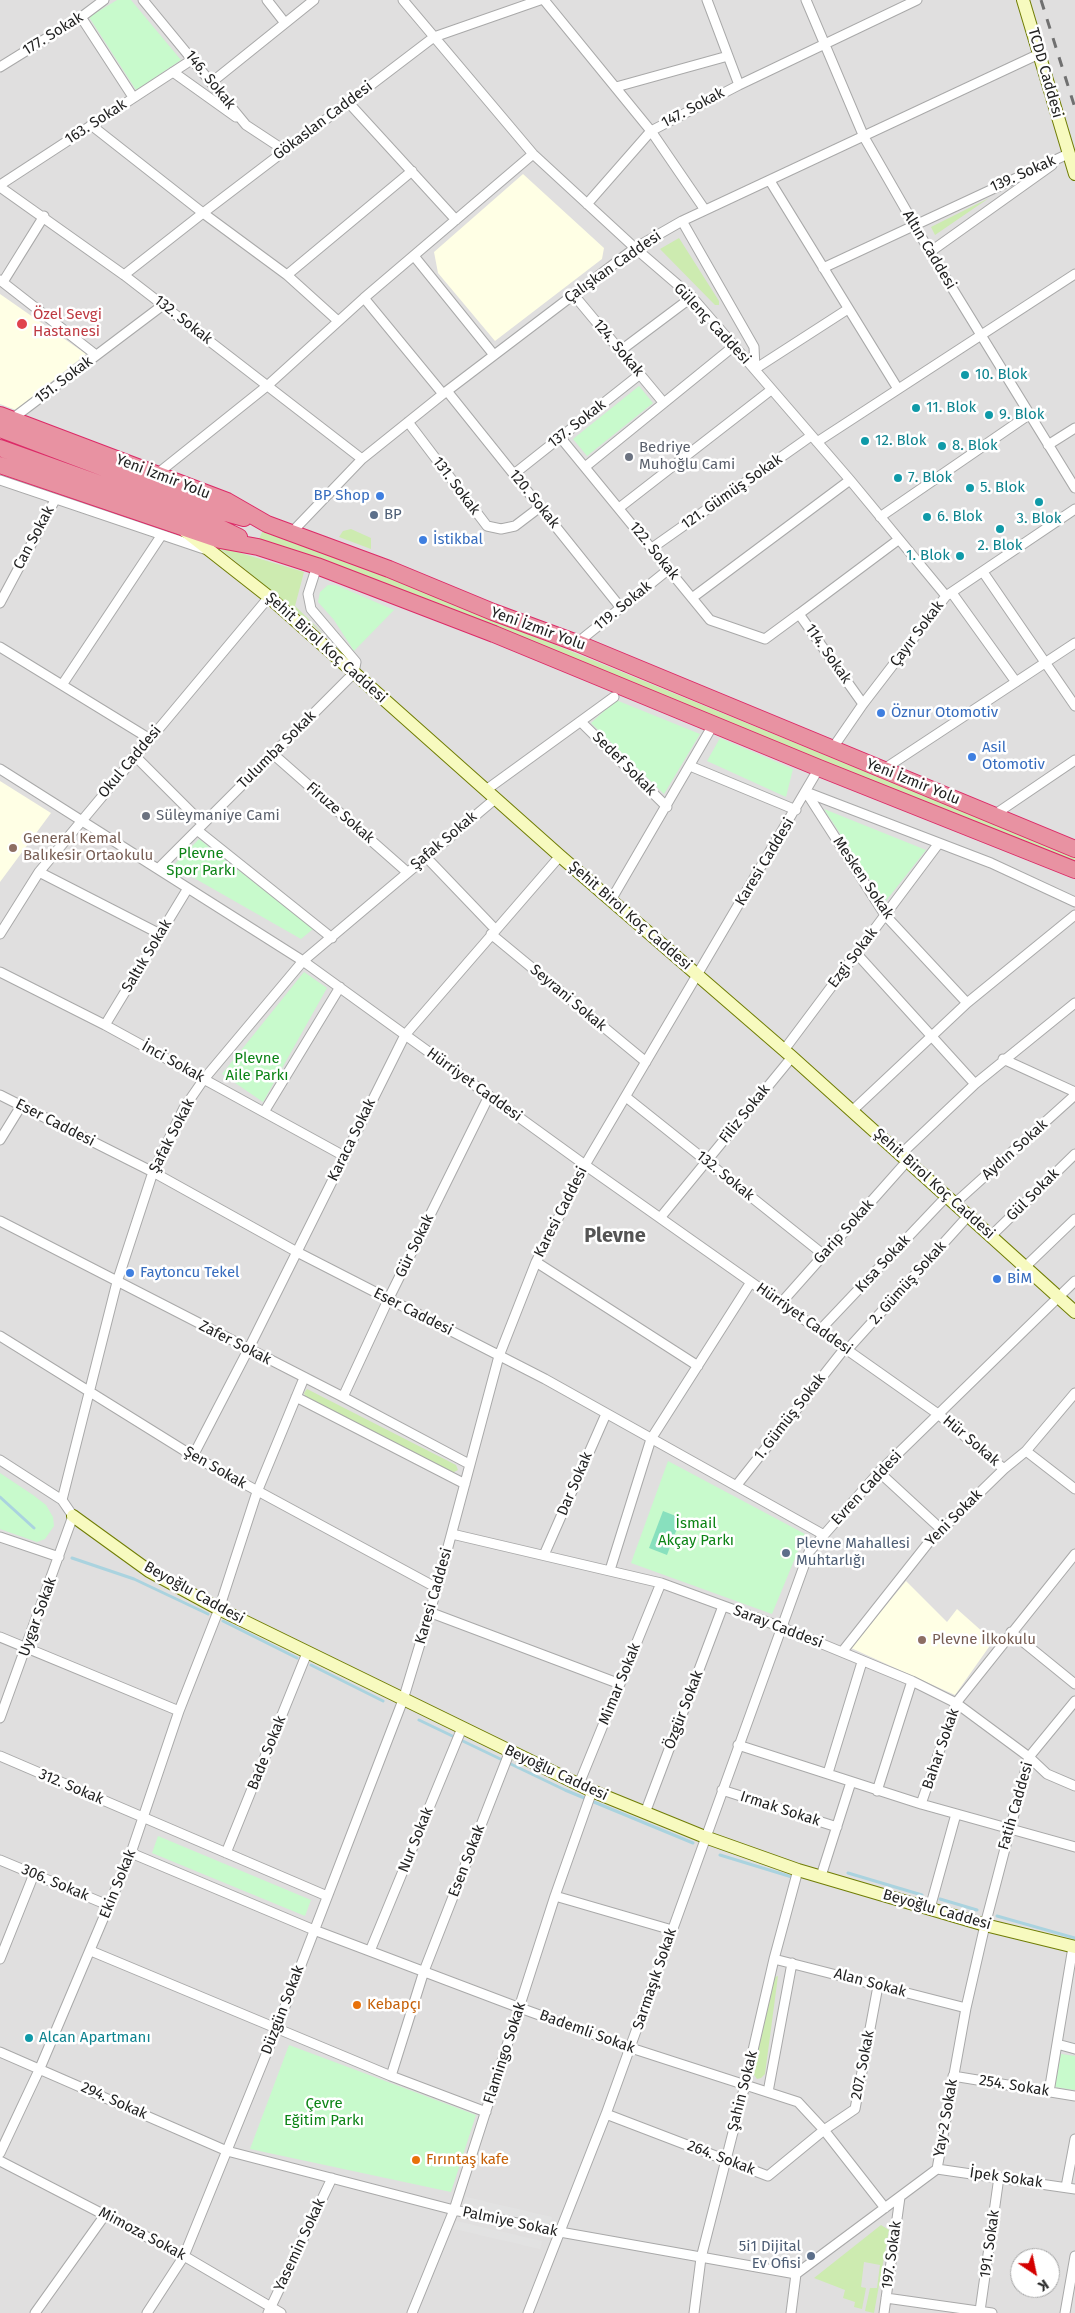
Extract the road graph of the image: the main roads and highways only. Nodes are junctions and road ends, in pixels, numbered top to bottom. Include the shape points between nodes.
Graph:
1 (1023, 0) edge
2 (1075, 174) edge
3 (4, 421) edge
4 (0, 448) edge
5 (0, 465) edge
6 (212, 516) junction
7 (267, 524) junction
8 (179, 526) junction
9 (258, 547) junction
10 (1075, 848) edge
11 (1075, 870) edge
12 (1075, 1312) edge
13 (74, 1516) road end
14 (1074, 1947) edge

1 - 2 main road, TCDD Caddesi
3 - 6 highway, Yeni İzmir Yolu
3 - 7 highway, Yeni İzmir Yolu via 227,501
4 - 6 highway, Yeni İzmir Yolu
5 - 8 highway, Yeni İzmir Yolu
6 - 7 highway
6 - 9 highway
7 - 10 highway, Yeni İzmir Yolu via 577,642
8 - 9 highway, Yeni İzmir Yolu via 220,540
8 - 12 main road, Şehit Birol Koç Caddesi via 269,597 788,1053
9 - 11 highway, Yeni İzmir Yolu via 317,566 494,634
13 - 14 main road, Beyoğlu Caddesi via 149,1571 219,1609 461,1731 579,1784 591,1793 798,1870 985,1925

